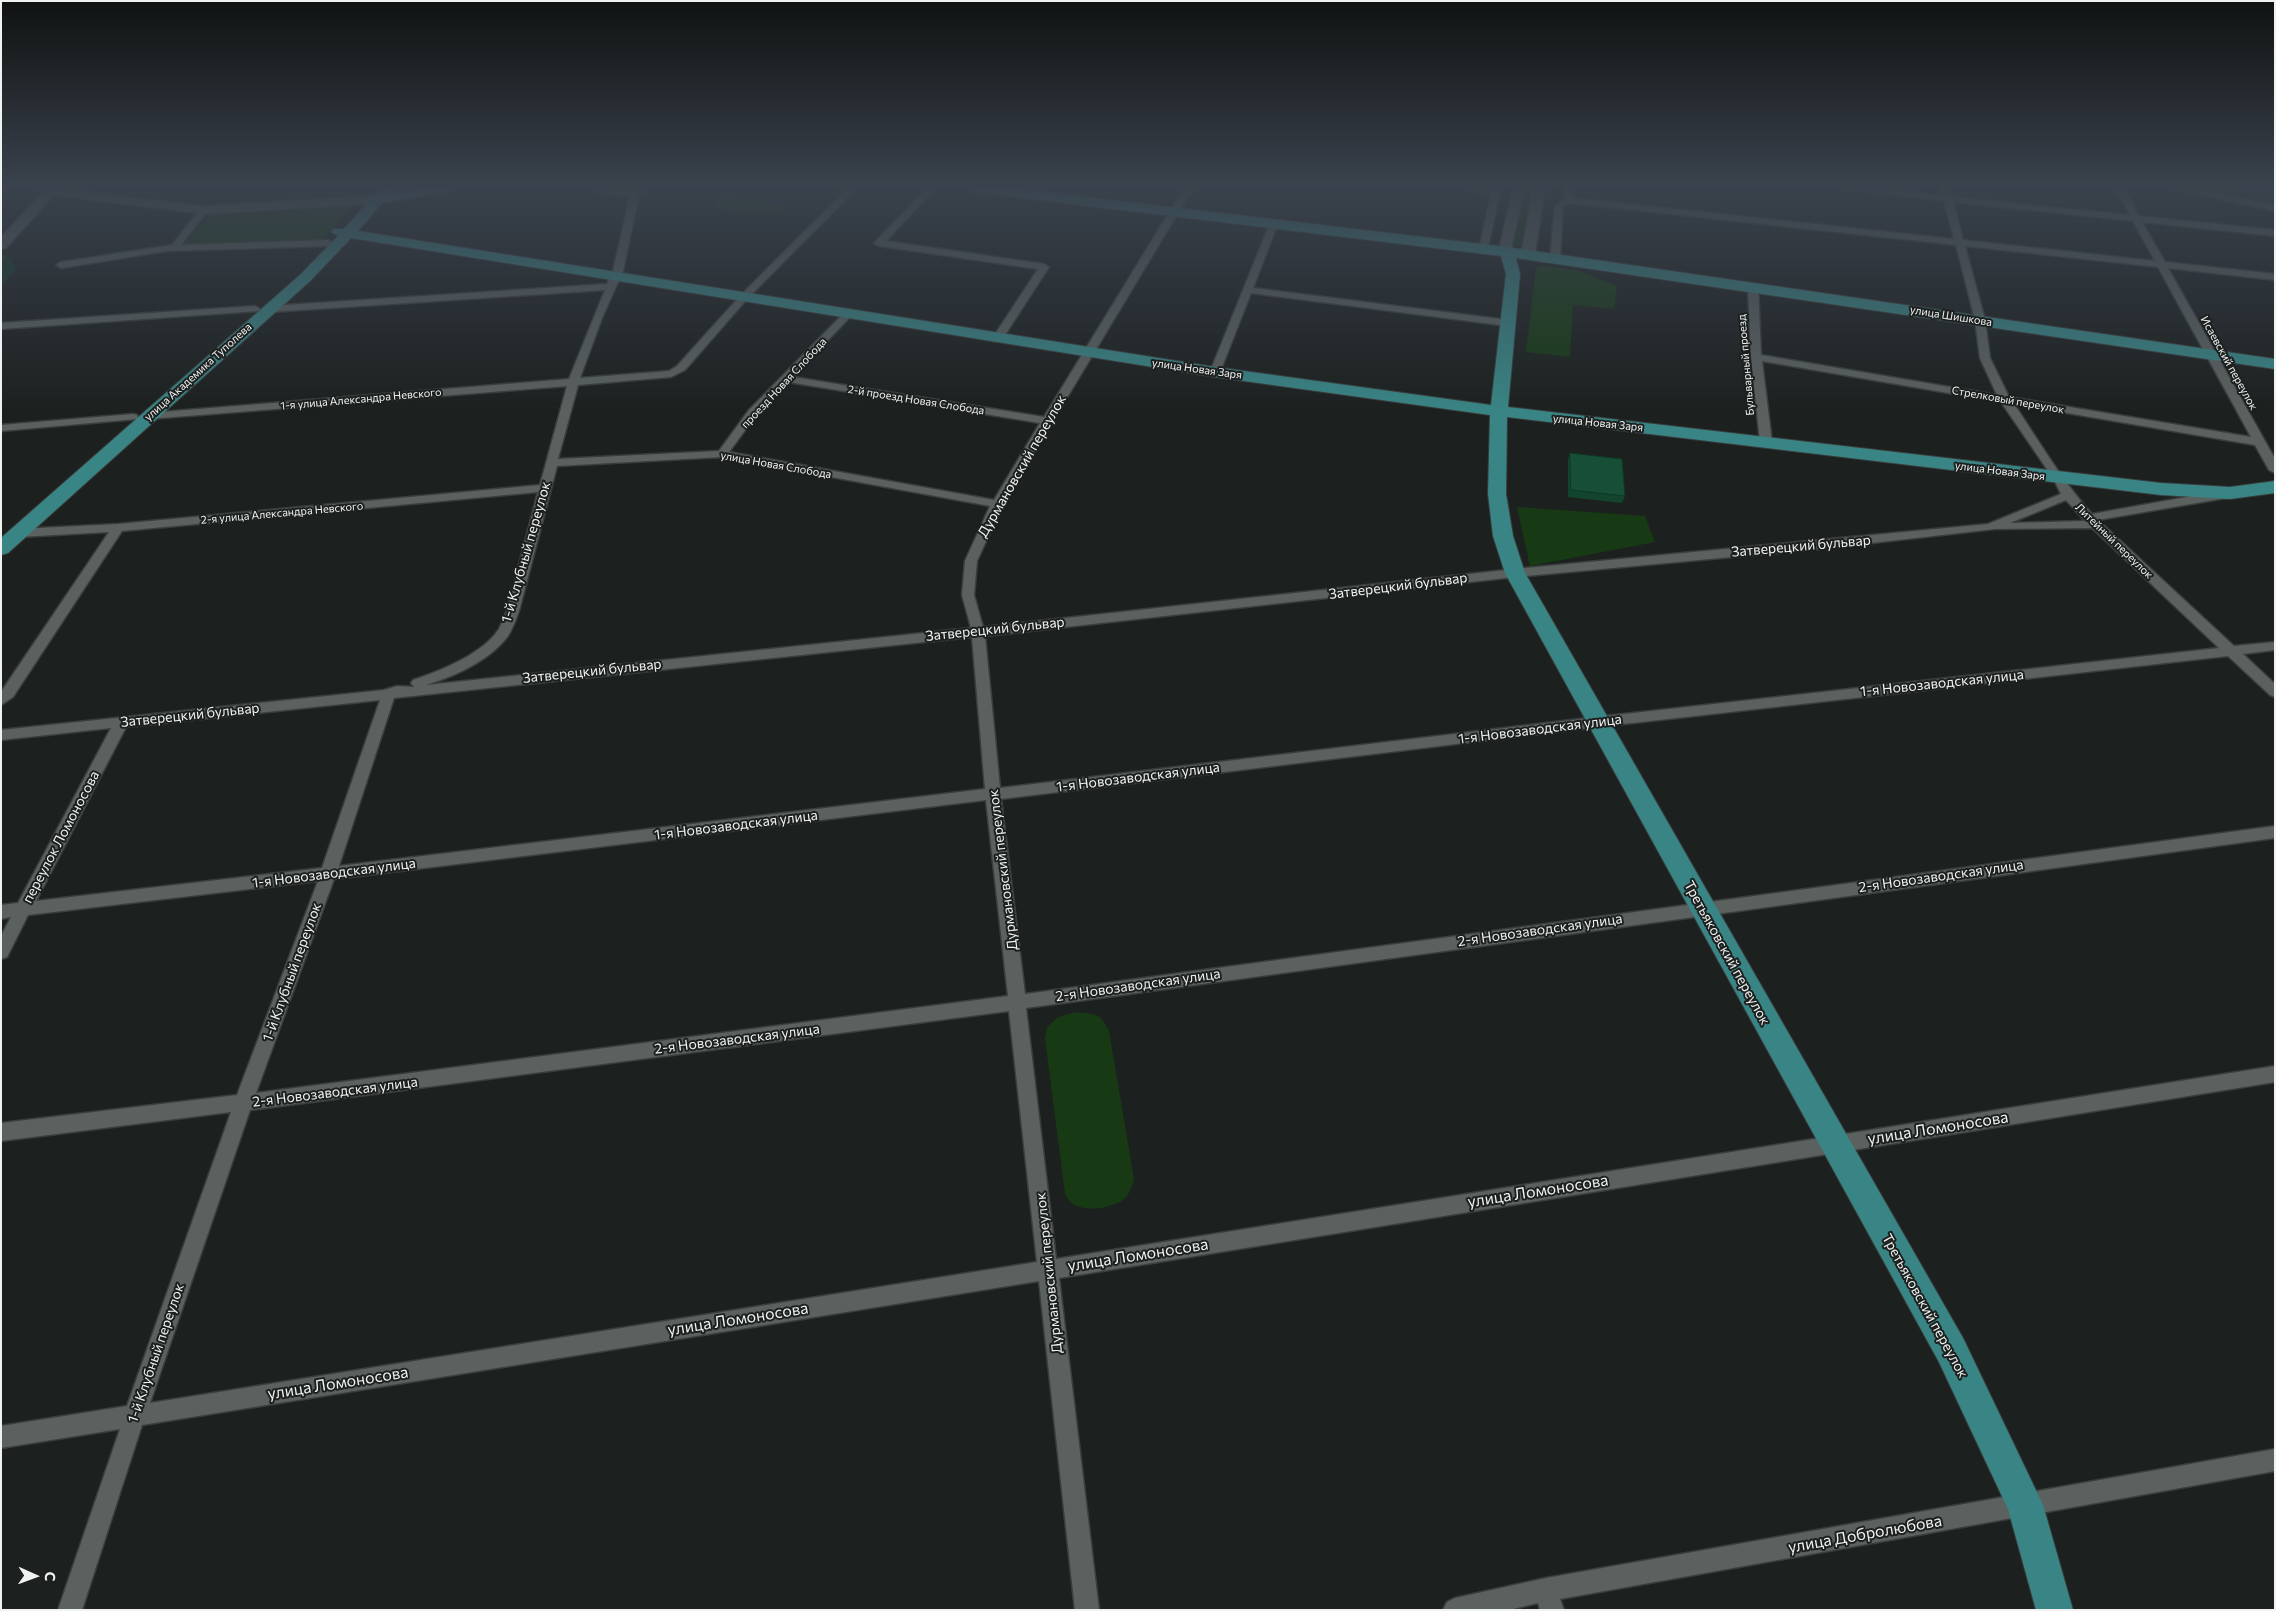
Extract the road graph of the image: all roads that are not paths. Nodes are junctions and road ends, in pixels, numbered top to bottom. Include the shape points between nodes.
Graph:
1 (73, 263) edge
2 (312, 263) edge
3 (492, 263) edge
4 (618, 263) edge
5 (778, 263) edge
6 (1018, 263) edge
7 (1144, 263) edge
8 (1258, 263) edge
9 (1510, 263) edge
10 (1521, 263) edge
11 (1592, 263) edge
12 (1965, 263) edge
13 (2144, 263) edge
14 (61, 265) dead end
15 (2160, 265) junction
16 (1513, 274) junction
17 (2275, 277) edge
18 (612, 282) junction
19 (1753, 286) junction
20 (1248, 290) junction
21 (744, 297) junction
22 (263, 309) junction
23 (848, 314) junction
24 (1980, 320) junction
25 (1508, 323) junction
26 (1, 326) edge
27 (997, 338) junction
28 (1090, 353) junction
29 (2211, 356) junction
30 (1756, 358) junction
31 (2275, 364) edge
32 (1215, 372) junction
33 (786, 379) junction
34 (573, 382) junction
35 (2005, 399) junction
36 (1499, 411) junction
37 (140, 420) junction
38 (1046, 422) junction
39 (1, 428) edge
40 (1766, 442) junction
41 (2259, 442) junction
42 (722, 454) junction
43 (552, 463) junction
44 (2275, 470) edge
45 (2059, 478) junction
46 (2275, 487) edge
47 (544, 488) junction
48 (2230, 493) junction
49 (2068, 495) junction
50 (997, 504) junction
51 (2092, 521) junction
52 (118, 528) junction
53 (1990, 528) junction
54 (10, 533) edge
55 (1, 549) edge
56 (1515, 573) junction
57 (978, 631) junction
58 (2275, 646) edge
59 (2231, 651) junction
60 (2275, 692) edge
61 (389, 693) junction
62 (1, 700) edge
63 (122, 722) junction
64 (1597, 722) junction
65 (1, 735) edge
66 (993, 794) junction
67 (2275, 832) edge
68 (328, 874) junction
69 (1702, 908) junction
70 (24, 909) junction
71 (1, 912) edge
72 (1, 952) edge
73 (1018, 1002) junction
74 (2275, 1074) edge
75 (243, 1104) junction
76 (1, 1132) edge
77 (1834, 1144) junction
78 (1048, 1269) junction
79 (135, 1415) junction
80 (1, 1438) edge
81 (2275, 1460) edge
82 (2025, 1505) junction
83 (1549, 1600) edge
84 (70, 1610) edge
85 (1087, 1610) edge
86 (1455, 1610) edge
87 (2055, 1610) edge

1 - 14 street
2 - 22 main road, улица Академика Туполева
3 - 18 main road, улица Новая Заря
4 - 18 street, 1-й Клубный переулок
5 - 21 street, 1-я улица Александра Невского
6 - 27 street via 1044,267
7 - 28 street, Дурмановский переулок
8 - 20 street
9 - 16 main road, Третьяковский переулок
10 - 16 main road
11 - 19 main road, улица Шишкова
12 - 24 street, Литейный переулок
13 - 15 street
15 - 17 street
15 - 29 street, Исаевский переулок
16 - 25 main road, Третьяковский переулок
18 - 21 main road, улица Новая Заря
18 - 22 street
18 - 34 street, 1-й Клубный переулок
19 - 24 main road, улица Шишкова
19 - 30 street, Бульварный проезд
20 - 25 street
20 - 32 street
21 - 23 main road, улица Новая Заря
21 - 34 street, 1-я улица Александра Невского via 671,374
22 - 26 street
22 - 37 main road, улица Академика Туполева
23 - 27 main road, улица Новая Заря
23 - 33 street, проезд Новая Слобода
24 - 29 main road, улица Шишкова
24 - 35 street, Литейный переулок via 1985,358
25 - 36 main road, Третьяковский переулок
27 - 28 main road, улица Новая Заря
28 - 32 main road, улица Новая Заря
28 - 38 street, Дурмановский переулок
29 - 31 main road, улица Шишкова
29 - 41 street, Исаевский переулок
30 - 35 street, Стрелковый переулок
30 - 40 street, Бульварный проезд
32 - 36 main road, улица Новая Заря
33 - 38 street, 2-й проезд Новая Слобода
33 - 42 street, проезд Новая Слобода via 753,412
34 - 37 street, 1-я улица Александра Невского
34 - 43 street, 1-й Клубный переулок
35 - 41 street, Стрелковый переулок
35 - 45 street, Литейный переулок
36 - 40 main road, улица Новая Заря
36 - 56 main road, Третьяковский переулок via 1498,510
37 - 39 street, 1-я улица Александра Невского
37 - 54 main road, улица Академика Туполева
38 - 50 street, Дурмановский переулок
40 - 45 main road, улица Новая Заря
41 - 44 street, Исаевский переулок
42 - 43 street, улица Новая Слобода
42 - 50 street, улица Новая Слобода
43 - 47 street, 1-й Клубный переулок
45 - 48 main road, Затверецкий бульвар
45 - 49 street, Литейный переулок
46 - 48 main road, Затверецкий бульвар
47 - 52 street, 2-я улица Александра Невского
47 - 61 street, 1-й Клубный переулок via 513,611 502,634 450,673
48 - 51 street, Затверецкий бульвар
49 - 51 street, Литейный переулок
49 - 53 street, Затверецкий бульвар
50 - 57 street, Дурмановский переулок via 977,544 968,579 968,595
51 - 53 street, Затверецкий бульвар
51 - 59 street, Литейный переулок
52 - 54 street, 2-я улица Александра Невского
52 - 62 street
53 - 56 street, Затверецкий бульвар
54 - 55 main road, улица Академика Туполева
56 - 57 street, Затверецкий бульвар
56 - 64 main road, Третьяковский переулок
57 - 61 street, Затверецкий бульвар
57 - 66 street, Дурмановский переулок
58 - 59 street, 1-я Новозаводская улица
59 - 60 street, Литейный переулок
59 - 64 street, 1-я Новозаводская улица
61 - 63 street, Затверецкий бульвар
61 - 68 street, 1-й Клубный переулок
63 - 65 street, Затверецкий бульвар
63 - 70 street, переулок Ломоносова
64 - 66 street, 1-я Новозаводская улица
64 - 69 main road, Третьяковский переулок
66 - 68 street, 1-я Новозаводская улица
66 - 73 street, Дурмановский переулок
67 - 69 street, 2-я Новозаводская улица
68 - 70 street, 1-я Новозаводская улица
68 - 75 street, 1-й Клубный переулок
69 - 73 street, 2-я Новозаводская улица
69 - 77 main road, Третьяковский переулок
70 - 71 street, 1-я Новозаводская улица
70 - 72 street, переулок Ломоносова
73 - 75 street, 2-я Новозаводская улица
73 - 78 street, Дурмановский переулок
74 - 77 street, улица Ломоносова
75 - 76 street, 2-я Новозаводская улица
75 - 79 street, 1-й Клубный переулок
77 - 78 street, улица Ломоносова
77 - 82 main road, Третьяковский переулок via 1951,1350
78 - 79 street, улица Ломоносова
78 - 85 street, Дурмановский переулок
79 - 80 street, улица Ломоносова
79 - 84 street, 1-й Клубный переулок
81 - 82 street, улица Добролюбова
82 - 83 street, улица Добролюбова
82 - 87 main road, Третьяковский переулок
83 - 86 street, улица Добролюбова

